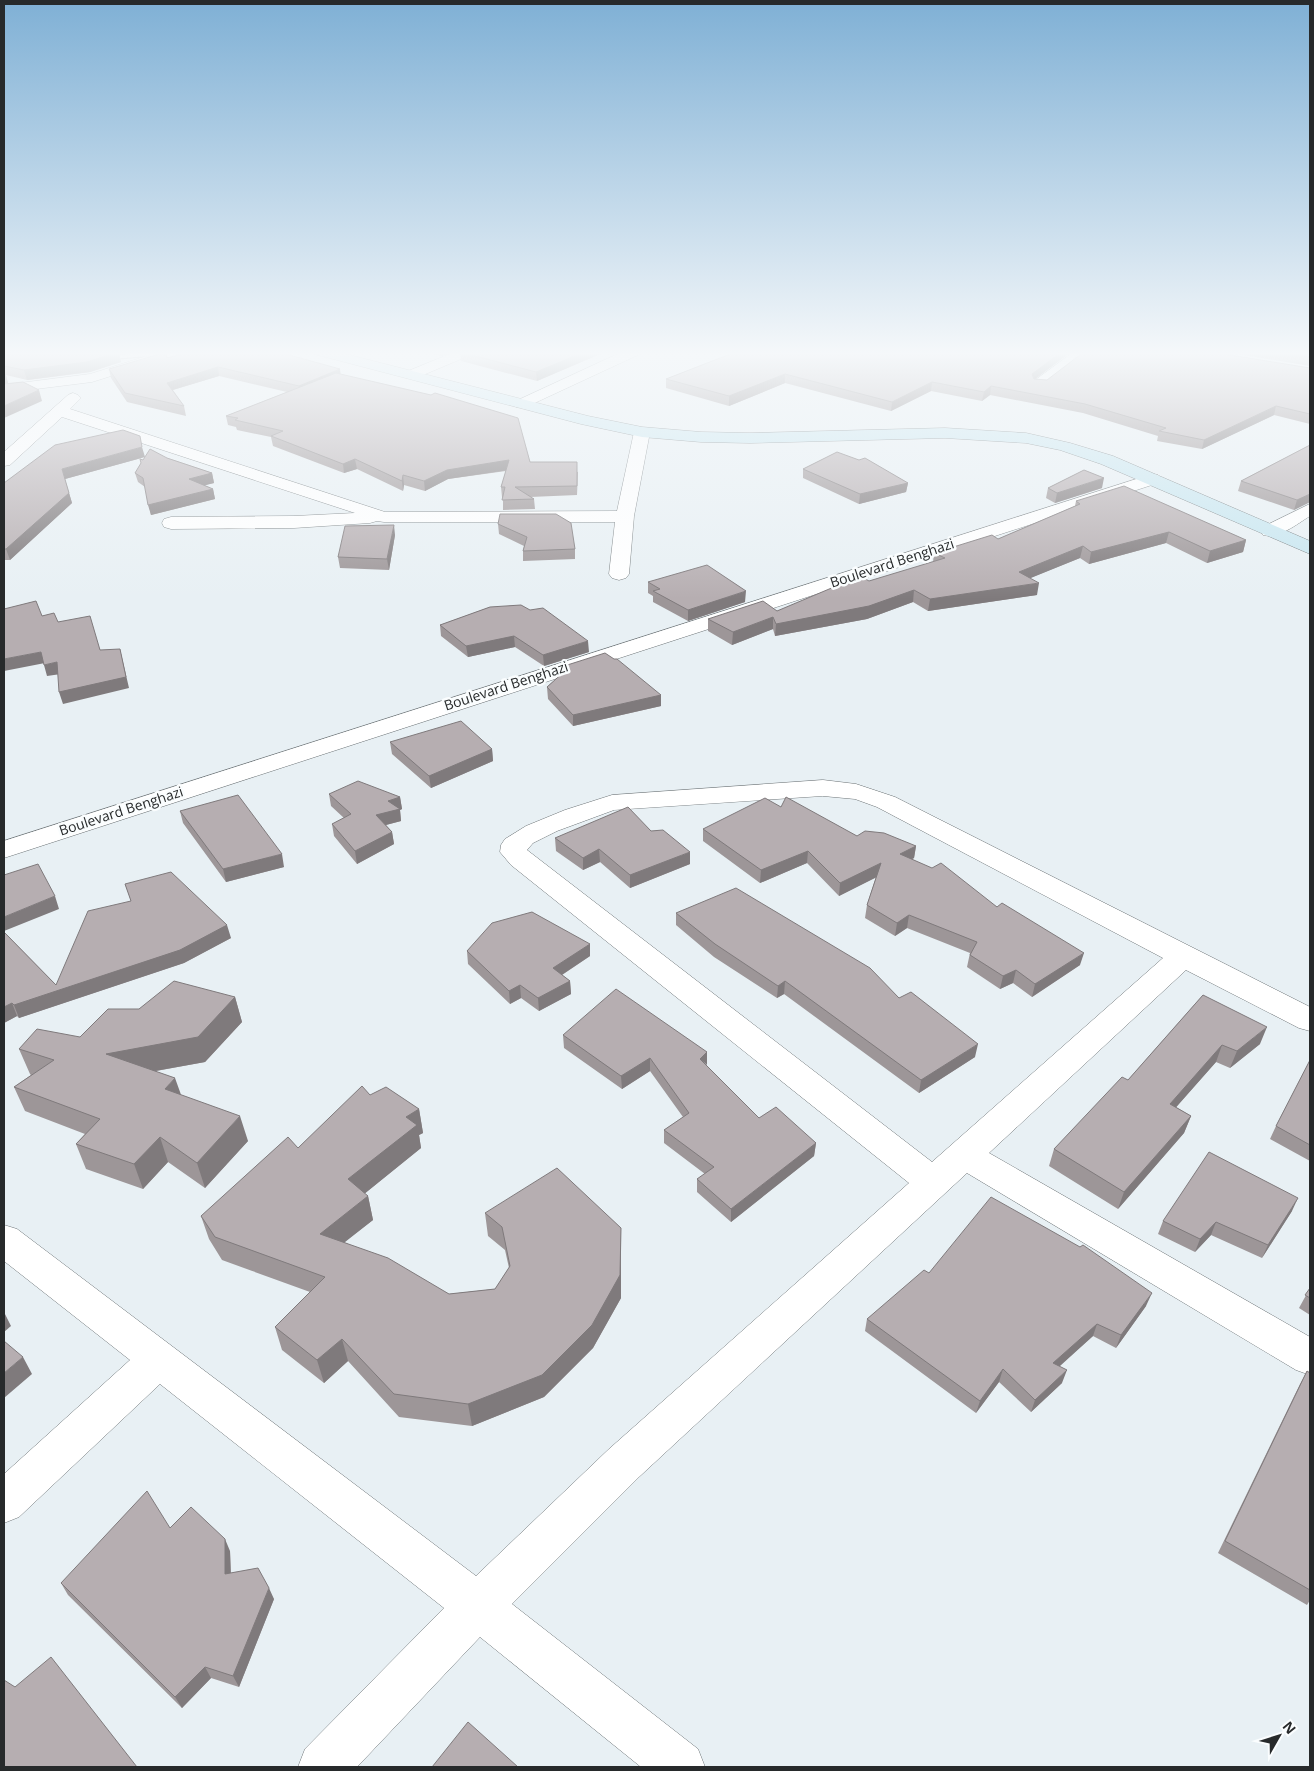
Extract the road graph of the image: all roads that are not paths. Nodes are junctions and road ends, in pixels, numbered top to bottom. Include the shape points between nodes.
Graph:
1 (35, 434) edge
2 (129, 434) edge
3 (642, 434) edge
4 (661, 434) edge
5 (920, 434) edge
6 (971, 434) edge
7 (4, 461) edge
8 (1152, 479) junction
9 (1310, 509) edge
10 (626, 516) junction
11 (384, 517) junction
12 (172, 523) dead end
13 (1270, 530) junction
14 (1310, 548) edge
15 (619, 574) dead end
16 (4, 850) edge
17 (1183, 956) junction
18 (1310, 1020) edge
19 (964, 1155) junction
20 (934, 1183) junction
21 (4, 1240) edge
22 (1310, 1357) edge
23 (159, 1359) junction
24 (4, 1502) edge
25 (478, 1606) junction
26 (322, 1767) edge
27 (680, 1767) edge

1 - 7 street
2 - 11 street
3 - 10 street
4 - 5 main road via 750,438
6 - 8 main road via 1026,438 1064,446
8 - 13 main road
8 - 16 street, Boulevard Benghazi
9 - 13 street
10 - 11 street
10 - 15 street
11 - 12 street
13 - 14 main road
17 - 18 street
17 - 19 street
17 - 20 street via 886,802 848,789 823,788 612,804 533,832 514,845 513,852 520,859
19 - 20 street
19 - 22 street
20 - 25 street via 624,1463
21 - 23 street
23 - 24 street
23 - 25 street
25 - 26 street
25 - 27 street

